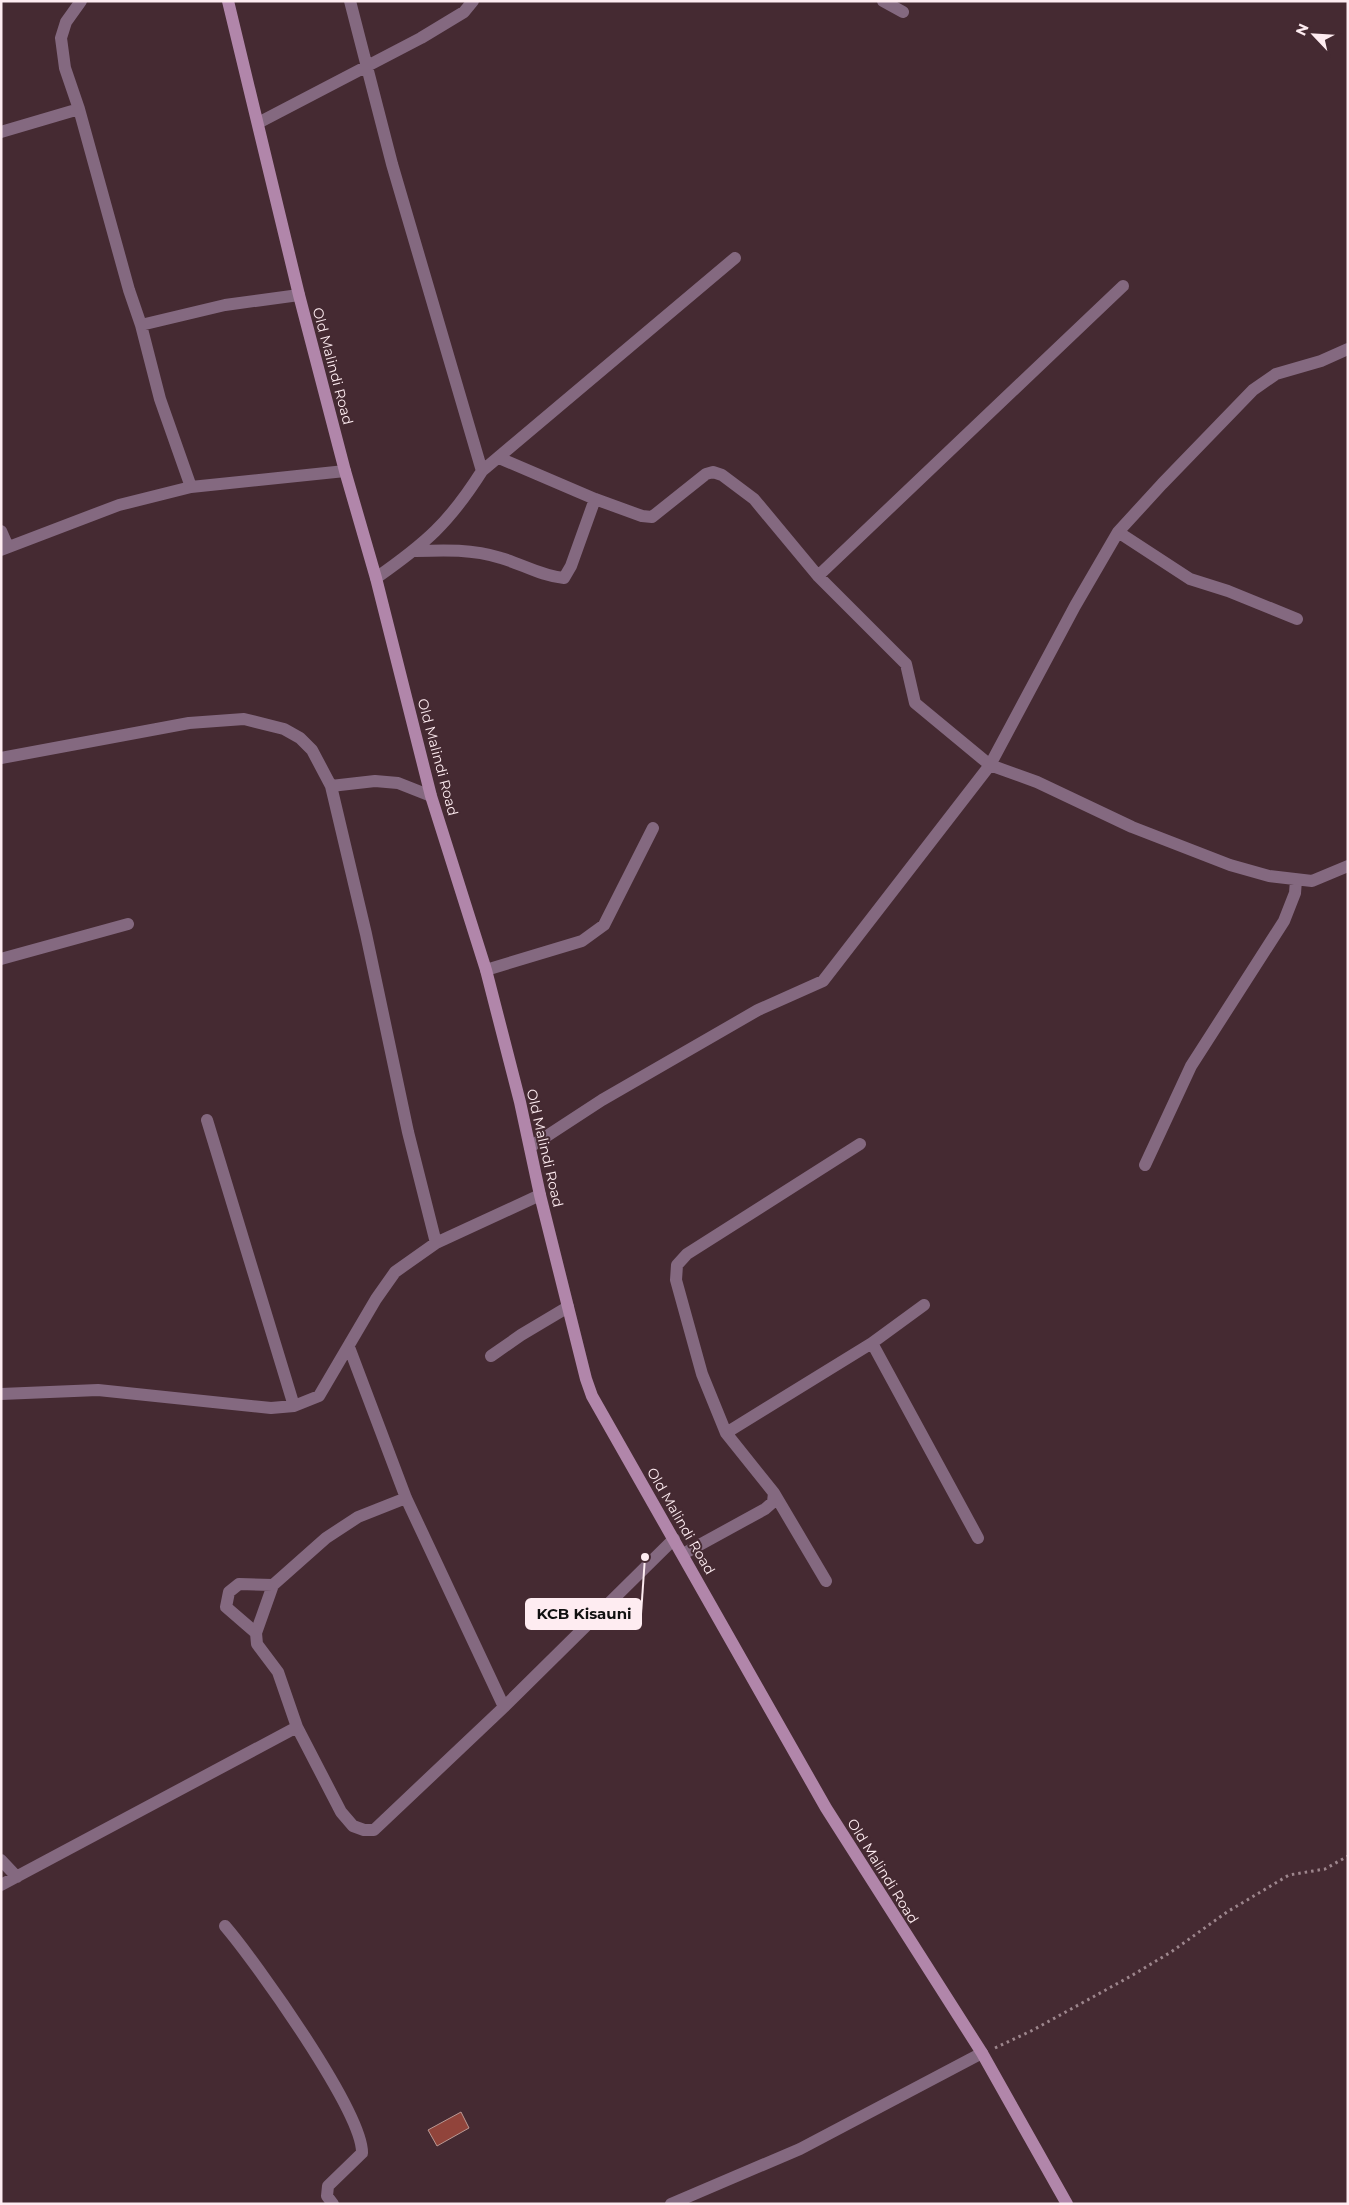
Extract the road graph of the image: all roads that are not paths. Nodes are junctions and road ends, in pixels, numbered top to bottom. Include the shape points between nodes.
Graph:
1 (81, 1) edge
2 (228, 1) edge
3 (350, 1) edge
4 (473, 1) edge
5 (883, 1) edge
6 (903, 12) dead end
7 (367, 68) junction
8 (79, 109) junction
9 (258, 123) junction
10 (1, 132) edge
11 (735, 258) dead end
12 (1124, 286) dead end
13 (299, 295) junction
14 (141, 325) junction
15 (1348, 349) edge
16 (499, 458) junction
17 (345, 471) junction
18 (482, 471) junction
19 (191, 487) junction
20 (594, 500) junction
21 (1, 531) edge
22 (1118, 532) junction
23 (5, 548) edge
24 (415, 551) junction
25 (818, 576) junction
26 (376, 578) junction
27 (1297, 619) dead end
28 (1, 758) edge
29 (990, 765) junction
30 (331, 786) junction
31 (431, 796) junction
32 (653, 828) dead end
33 (1348, 866) edge
34 (1296, 880) junction
35 (128, 924) dead end
36 (1, 958) edge
37 (486, 970) junction
38 (207, 1120) dead end
39 (860, 1144) dead end
40 (530, 1147) junction
41 (1144, 1165) dead end
42 (540, 1195) junction
43 (436, 1243) junction
44 (924, 1304) dead end
45 (568, 1307) junction
46 (872, 1343) junction
47 (349, 1347) junction
48 (491, 1356) dead end
49 (1, 1394) edge
50 (294, 1406) junction
51 (726, 1433) junction
52 (774, 1493) junction
53 (406, 1498) junction
54 (978, 1538) dead end
55 (674, 1539) junction
56 (683, 1554) junction
57 (826, 1581) dead end
58 (272, 1585) junction
59 (256, 1633) junction
60 (504, 1707) junction
61 (297, 1726) junction
62 (1, 1860) edge
63 (17, 1877) junction
64 (1, 1885) edge
65 (226, 1926) dead end
66 (982, 2054) junction
67 (333, 2204) edge
68 (671, 2204) edge
69 (1068, 2204) edge

1 - 8 street via 66,22 62,38 65,68
2 - 9 main road, Old Malindi Road
3 - 7 street
4 - 7 street via 464,12
5 - 6 street
7 - 9 street
7 - 18 street
8 - 10 street
8 - 14 street
9 - 13 main road, Old Malindi Road
11 - 16 street
12 - 25 street
13 - 14 street via 225,305
13 - 17 main road, Old Malindi Road
14 - 19 street via 160,399
15 - 22 street via 1276,374 1253,390
16 - 18 street
16 - 20 street
17 - 19 street
17 - 26 main road, Old Malindi Road
18 - 24 street via 440,529
19 - 23 street via 119,505
20 - 24 street via 564,578 465,550
20 - 25 street via 642,516 652,516 706,474 722,475 754,499
21 - 23 street
22 - 27 street via 1190,579
22 - 29 street
24 - 26 street
25 - 29 street via 906,664 915,703
26 - 31 main road, Old Malindi Road
28 - 30 street via 189,723 244,720 268,724 300,738 312,750
29 - 34 street via 1036,782 1132,827 1230,865
29 - 40 street via 823,981 758,1010 602,1100
30 - 31 street via 375,781 398,783
30 - 43 street
31 - 37 main road, Old Malindi Road
32 - 37 street via 604,925 582,941
33 - 34 street via 1312,880
34 - 41 street via 1295,893 1284,921 1190,1066
35 - 36 street
37 - 40 main road, Old Malindi Road
38 - 50 street
39 - 51 street via 687,1254 677,1265 676,1280 702,1374
40 - 42 main road, Old Malindi Road
42 - 43 street
42 - 45 main road, Old Malindi Road
43 - 47 street via 395,1272
44 - 46 street
45 - 48 street
45 - 55 main road, Old Malindi Road via 592,1396
46 - 51 street
46 - 54 street
47 - 50 street via 319,1396
47 - 53 street
49 - 50 street via 98,1390 271,1408
51 - 52 street
52 - 56 street via 773,1502 765,1509
52 - 57 street
53 - 58 street via 358,1517 326,1538
53 - 60 street
55 - 56 main road, Old Malindi Road
55 - 60 street
56 - 66 main road, Old Malindi Road via 826,1808
58 - 59 street
58 - 59 street via 239,1584 229,1592 226,1607
59 - 61 street via 257,1644 278,1672
60 - 61 street via 374,1830 353,1826 341,1812
61 - 63 street
62 - 63 street
63 - 64 street
65 - 67 street via 338,2090 356,2129 362,2153 328,2186 327,2196
66 - 68 street via 800,2149
66 - 69 main road, Old Malindi Road

